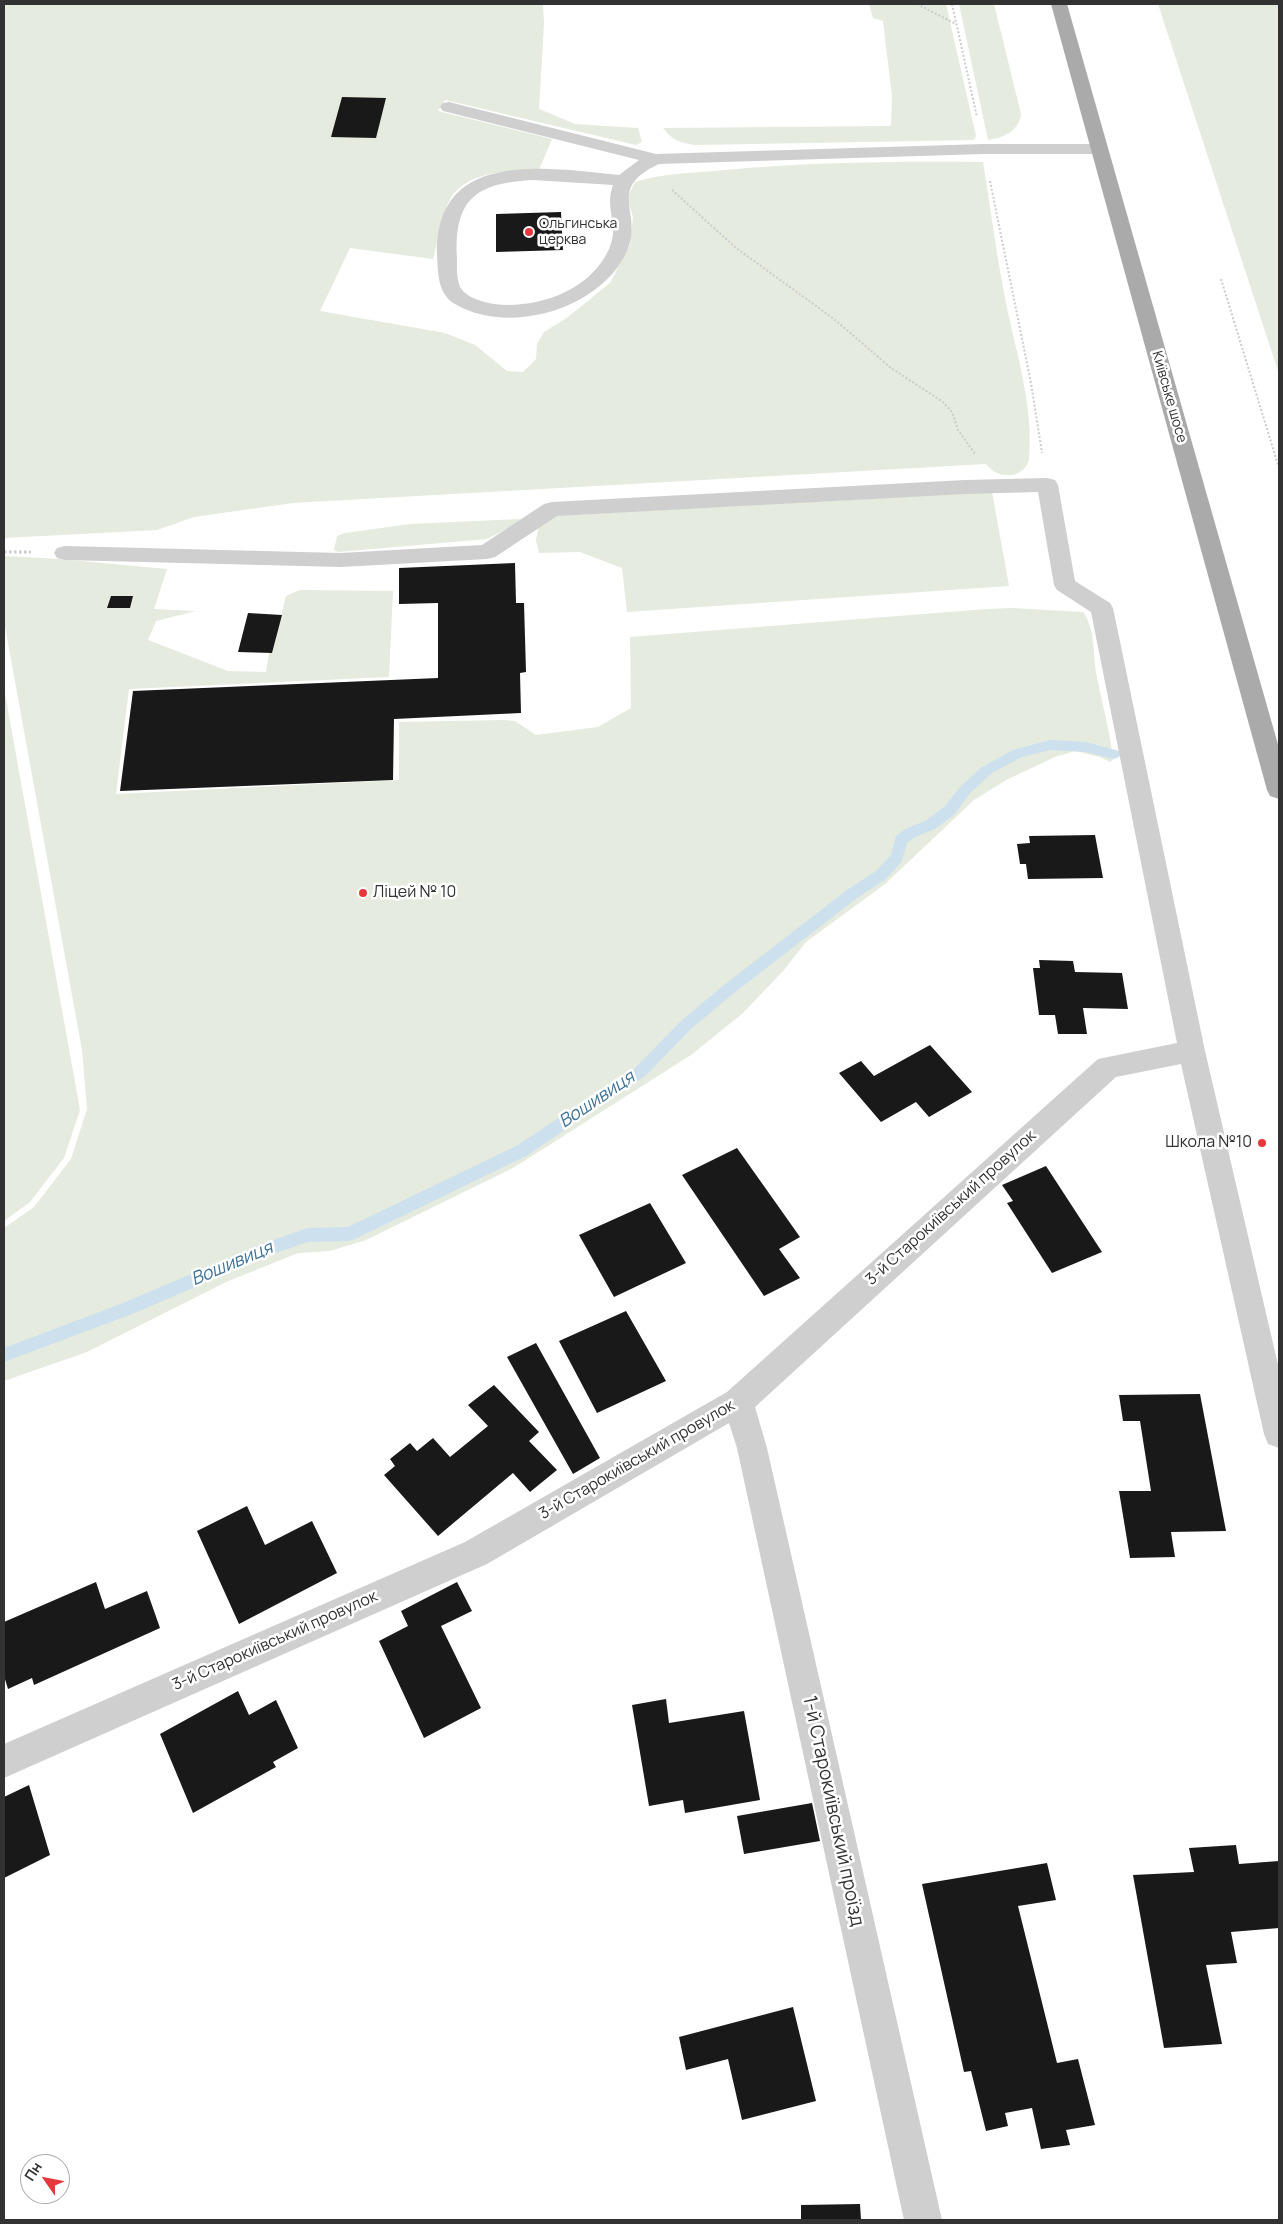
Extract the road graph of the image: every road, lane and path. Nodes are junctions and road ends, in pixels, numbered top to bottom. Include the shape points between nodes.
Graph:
1 (917, 4) edge
2 (952, 4) edge
3 (1059, 4) edge
4 (956, 24) junction
5 (449, 107) dead end
6 (984, 149) junction
7 (1098, 149) junction
8 (649, 162) junction
9 (623, 181) junction
10 (1221, 279) dead end
11 (1279, 468) edge
12 (1047, 486) junction
13 (999, 487) junction
14 (65, 553) dead end
15 (1279, 790) edge
16 (1192, 1051) junction
17 (738, 1402) junction
18 (1279, 1434) edge
19 (4, 1761) edge
20 (923, 2220) edge

1 - 4 path
2 - 4 path
3 - 7 main road, Київське шосе
4 - 6 path
5 - 8 street
6 - 7 street
6 - 8 street
6 - 12 path via 1031,383
7 - 15 main road, Київське шосе
8 - 9 street via 635,168
8 - 13 path via 736,248 834,319 891,368 943,402 952,412 958,430
9 - 9 street via 619,204 624,229 619,251 603,274 575,293 553,305 518,310 483,309 464,302 451,290 446,257 448,228 458,202 479,183 505,177 548,174
10 - 11 path
12 - 13 street
12 - 16 street via 1065,585 1102,608
13 - 14 street via 552,510 488,552 341,560
16 - 17 street, 3-й Старокиївський провулок via 1108,1067
16 - 18 street
17 - 19 street, 3-й Старокиївський провулок via 476,1553
17 - 20 street, 1-й Старокиївський проїзд via 752,1448

